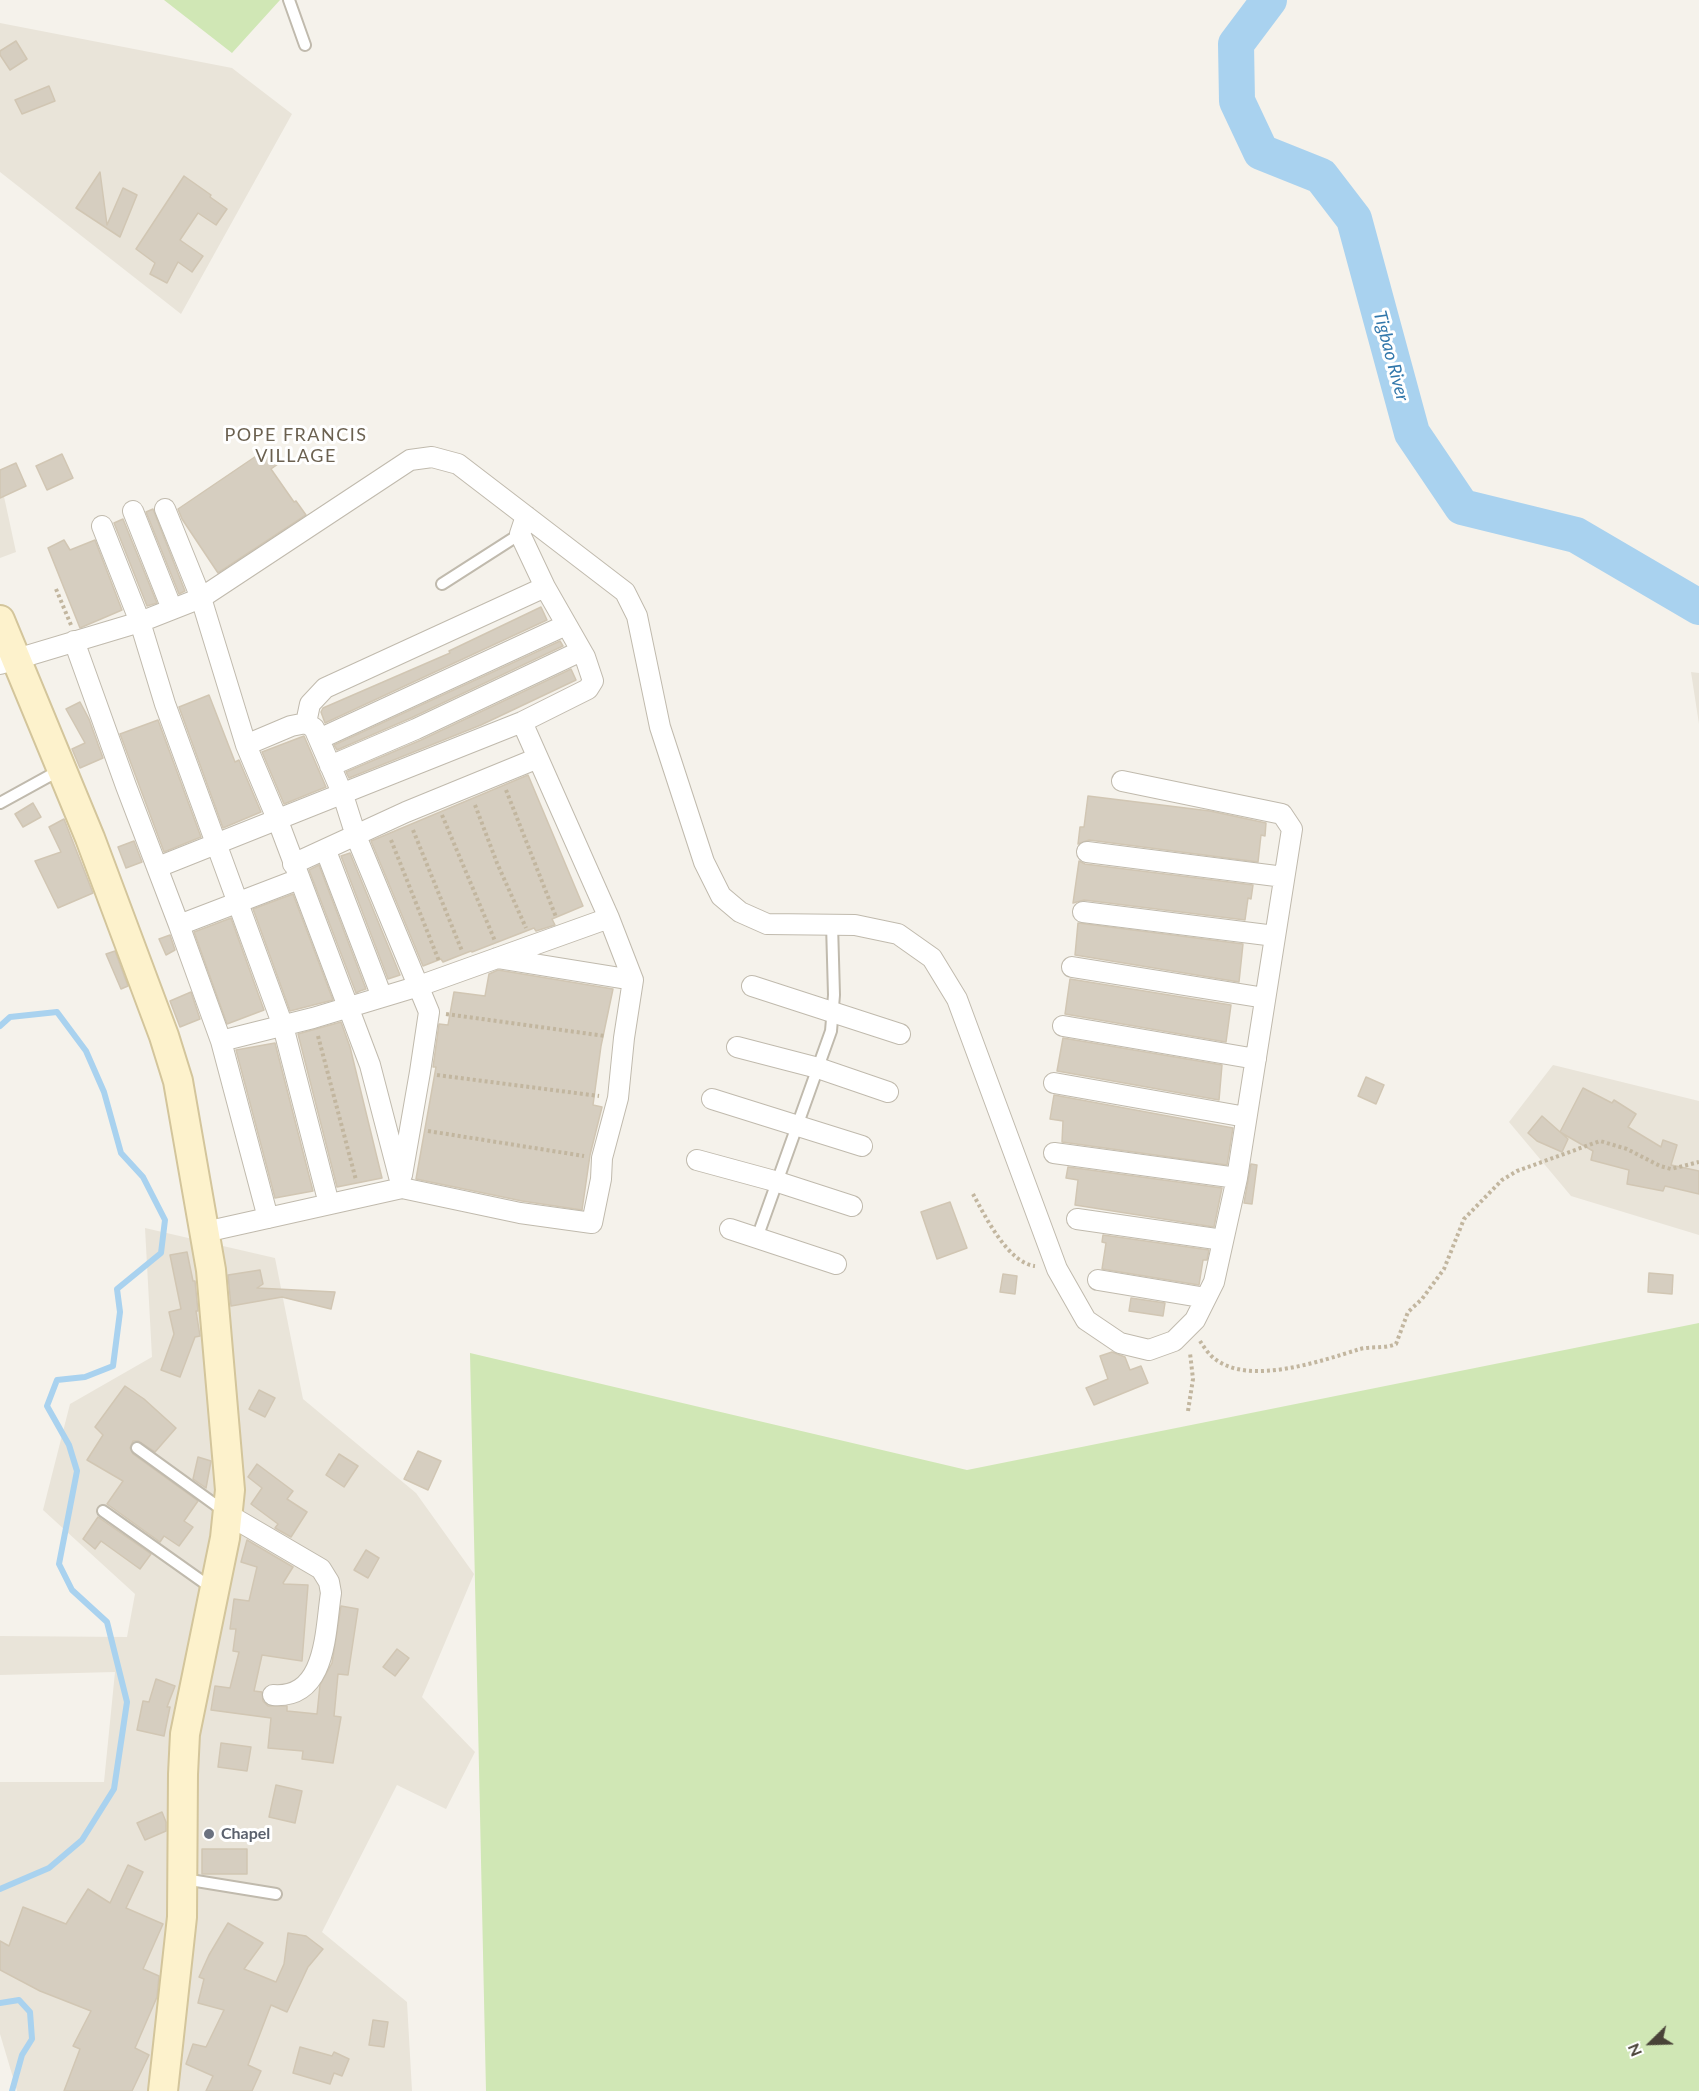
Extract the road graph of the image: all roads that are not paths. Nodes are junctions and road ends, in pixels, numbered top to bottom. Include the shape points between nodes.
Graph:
1 (289, 0) edge
2 (305, 45) dead end
3 (165, 509) dead end
4 (133, 511) dead end
5 (523, 525) junction
6 (102, 526) dead end
7 (442, 584) dead end
8 (545, 587) junction
9 (201, 598) junction
10 (172, 609) junction
11 (0, 620) edge
12 (140, 622) junction
13 (566, 626) junction
14 (76, 640) junction
15 (581, 651) junction
16 (8, 662) edge
17 (522, 722) junction
18 (306, 723) junction
19 (318, 739) junction
20 (246, 745) junction
21 (538, 758) junction
22 (330, 766) junction
23 (61, 769) junction
24 (1122, 781) dead end
25 (343, 795) junction
26 (0, 803) edge
27 (278, 821) junction
28 (356, 836) junction
29 (217, 844) junction
30 (326, 850) junction
31 (1087, 852) dead end
32 (158, 867) junction
33 (296, 872) junction
34 (1284, 878) junction
35 (239, 902) junction
36 (1083, 912) dead end
37 (609, 918) junction
38 (832, 924) junction
39 (179, 925) junction
40 (1275, 936) junction
41 (497, 957) junction
42 (1072, 967) dead end
43 (633, 980) junction
44 (419, 986) junction
45 (752, 986) dead end
46 (382, 997) junction
47 (1265, 998) junction
48 (350, 1007) junction
49 (833, 1012) junction
50 (283, 1026) junction
51 (1064, 1026) dead end
52 (900, 1034) dead end
53 (221, 1041) junction
54 (737, 1047) dead end
55 (1256, 1059) junction
56 (818, 1068) junction
57 (1054, 1083) dead end
58 (888, 1092) dead end
59 (712, 1099) dead end
60 (1246, 1117) junction
61 (797, 1125) junction
62 (862, 1146) dead end
63 (1054, 1153) dead end
64 (697, 1160) dead end
65 (1237, 1178) junction
66 (778, 1182) junction
67 (401, 1185) junction
68 (329, 1204) junction
69 (852, 1206) dead end
70 (268, 1218) junction
71 (1077, 1219) dead end
72 (730, 1230) dead end
73 (205, 1232) junction
74 (757, 1238) junction
75 (1223, 1240) junction
76 (836, 1264) dead end
77 (1098, 1280) dead end
78 (1206, 1298) junction
79 (137, 1448) dead end
80 (103, 1511) dead end
81 (227, 1514) junction
82 (214, 1590) junction
83 (273, 1695) dead end
84 (183, 1879) junction
85 (276, 1893) dead end
86 (163, 2091) edge

1 - 2 lane
3 - 9 street
4 - 10 street
5 - 7 lane
5 - 8 street
5 - 9 street via 458,464 432,457 410,460
5 - 38 street via 625,592 637,616 660,728 704,862 721,896 740,912 767,924
6 - 12 street
8 - 13 street
8 - 18 street via 325,688 310,704
9 - 10 street
9 - 20 street
10 - 12 street
11 - 16 street
12 - 14 street
12 - 29 street via 165,704
13 - 15 street
13 - 19 street
14 - 16 street
14 - 32 street
15 - 17 street via 593,681 588,689
15 - 22 street
16 - 23 street
17 - 21 street
17 - 25 street
18 - 19 street via 314,728
18 - 20 street
19 - 22 street
20 - 27 street
21 - 28 street
21 - 37 street
22 - 25 street
23 - 26 lane
23 - 73 street via 168,1047 178,1080
24 - 34 street via 1282,814 1292,829
25 - 27 street
25 - 28 street
27 - 29 street
27 - 33 street
28 - 30 street
28 - 44 street
29 - 32 street
29 - 35 street
30 - 33 street
30 - 46 street
31 - 34 street
32 - 39 street
33 - 35 street
33 - 48 street
34 - 40 street
35 - 39 street
35 - 50 street
36 - 40 street
37 - 41 street
37 - 43 street
38 - 49 lane
38 - 78 street via 898,934 932,958 957,999 1057,1269 1086,1320 1120,1343 1149,1350 1174,1341 1195,1320
39 - 53 street
40 - 47 street
41 - 43 street
41 - 44 street
42 - 47 street
43 - 67 street via 618,1098 602,1158 592,1223 520,1213
44 - 46 street
44 - 67 street via 429,1012
45 - 49 street
46 - 48 street
47 - 55 street
48 - 50 street
48 - 67 street via 370,1065
49 - 52 street
49 - 56 lane
50 - 53 street
50 - 68 street
51 - 55 street
53 - 70 street
54 - 56 street
55 - 60 street
56 - 58 street
56 - 61 lane
57 - 60 street
59 - 61 street
60 - 65 street
61 - 62 street
61 - 66 lane
63 - 65 street
64 - 66 street
65 - 75 street
66 - 69 street
66 - 74 lane
67 - 68 street
68 - 70 street
70 - 73 street
71 - 75 street
72 - 74 street
73 - 81 street via 230,1490
74 - 76 street
75 - 78 street via 1214,1282
77 - 78 street
79 - 81 lane
80 - 82 lane
81 - 82 street
81 - 83 street via 321,1569 329,1582 331,1593 318,1671 297,1692
82 - 84 street via 185,1734
84 - 85 lane
84 - 86 street

